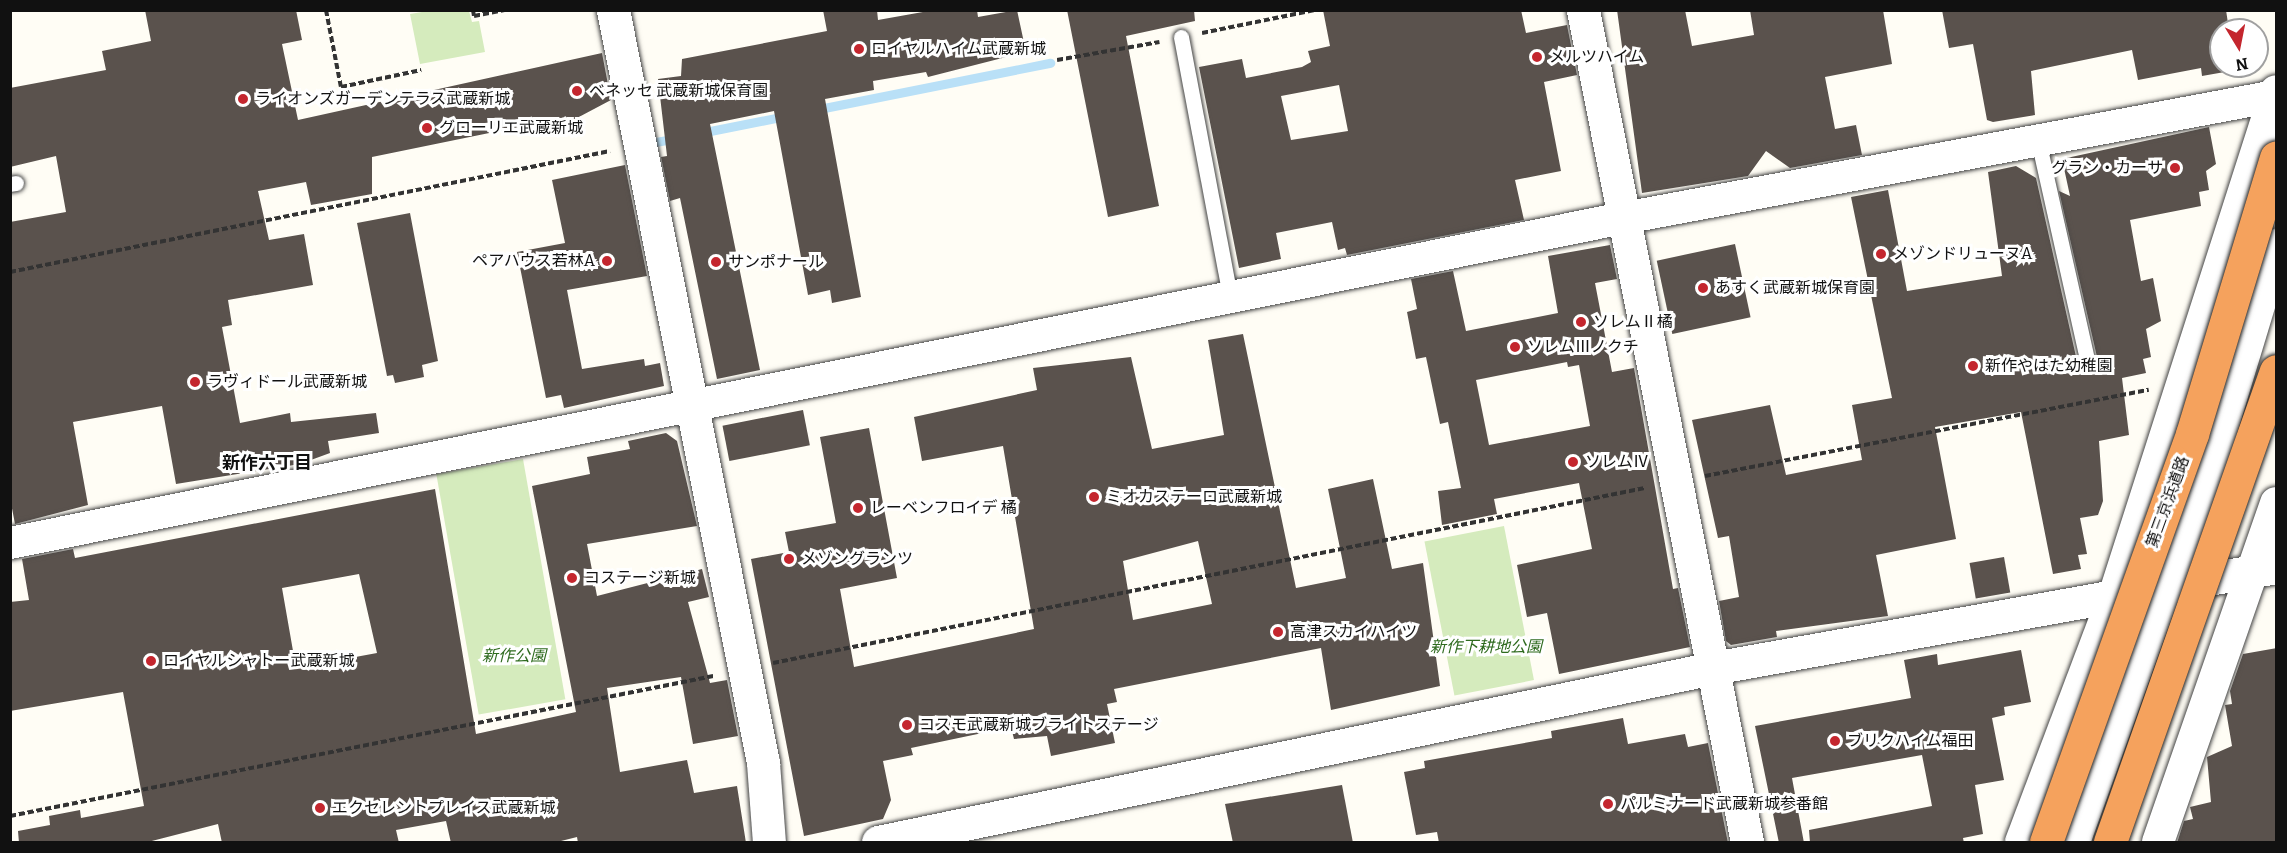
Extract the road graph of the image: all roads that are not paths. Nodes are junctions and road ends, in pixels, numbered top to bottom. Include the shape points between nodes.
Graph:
1 (613, 10) edge
2 (1582, 10) edge
3 (1181, 37) dead end
4 (2276, 94) edge
5 (2038, 140) junction
6 (2277, 157) edge
7 (1624, 218) junction
8 (2277, 245) edge
9 (1230, 297) junction
10 (2277, 303) edge
11 (2087, 359) dead end
12 (2277, 371) edge
13 (691, 406) junction
14 (2277, 502) edge
15 (10, 543) edge
16 (2266, 569) edge
17 (2175, 585) junction
18 (2114, 596) junction
19 (1713, 668) junction
20 (769, 843) edge
21 (878, 843) edge
22 (1748, 843) edge
23 (2021, 843) edge
24 (2046, 843) edge
25 (2073, 843) edge
26 (2092, 843) edge
27 (2110, 843) edge
28 (2158, 843) edge

1 - 13 street
2 - 7 street
3 - 9 lane
4 - 5 street
4 - 18 street
5 - 7 street
5 - 11 lane
6 - 24 highway, 第三京浜道路, bridge via 2192,434
7 - 9 street
7 - 19 street
8 - 17 street
9 - 13 street
10 - 17 street
12 - 27 highway, bridge
13 - 15 street
13 - 20 street via 763,764
14 - 16 street
16 - 17 street
16 - 28 street
17 - 18 street
17 - 25 street
17 - 26 street
18 - 19 street
18 - 23 street
19 - 21 street
19 - 22 street

